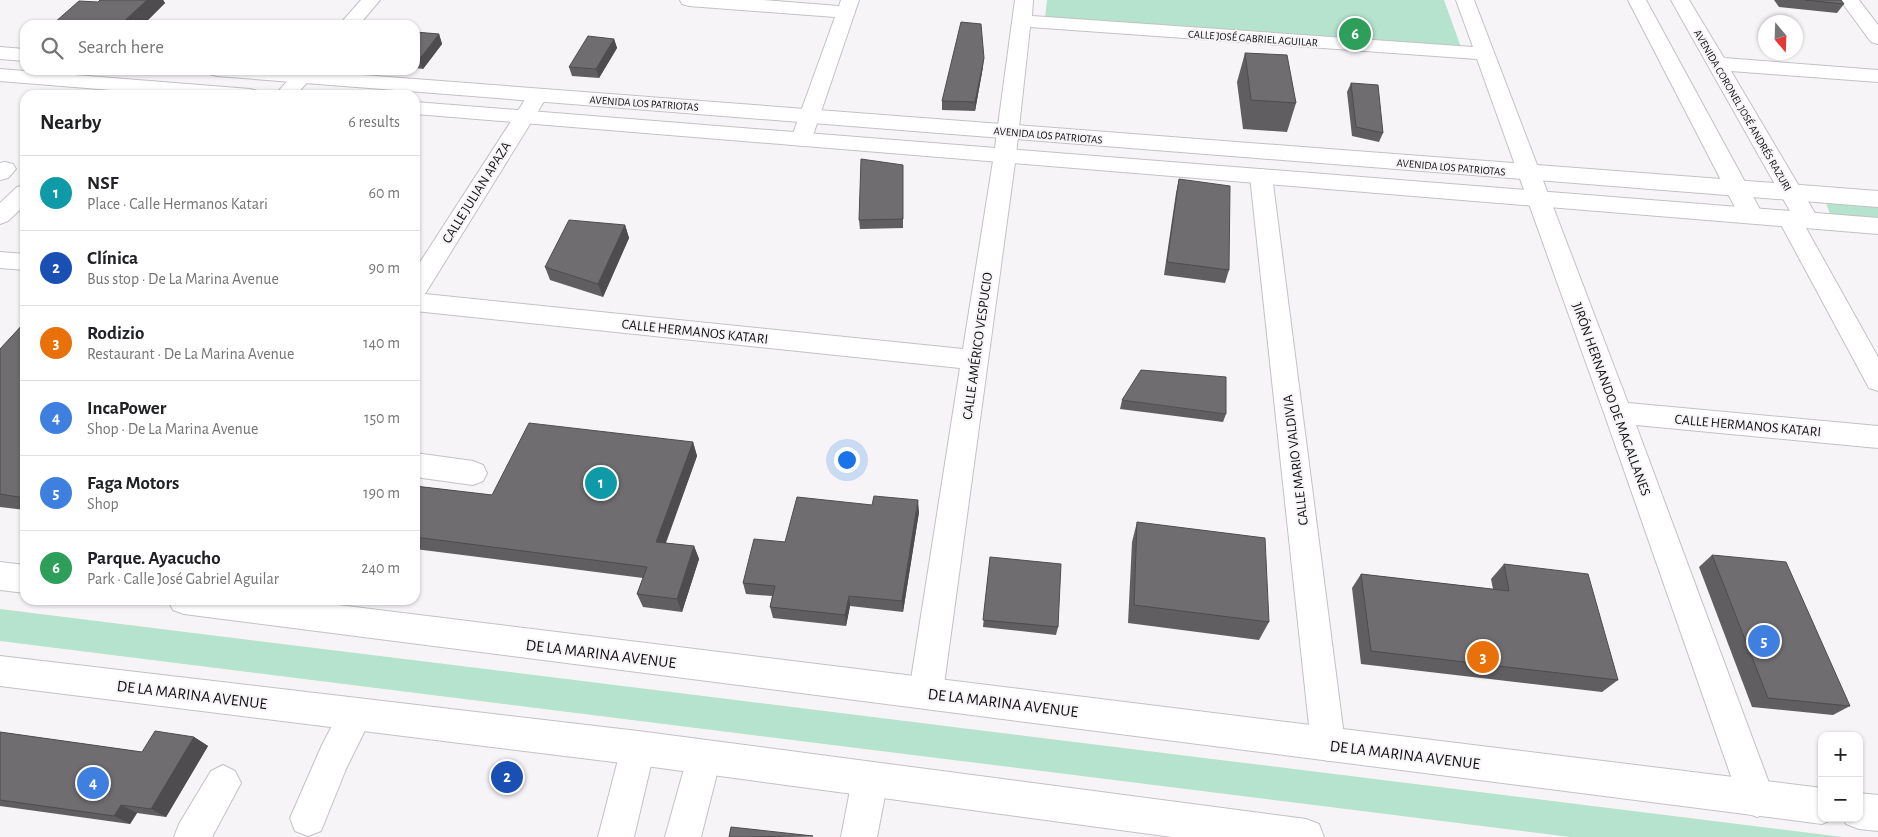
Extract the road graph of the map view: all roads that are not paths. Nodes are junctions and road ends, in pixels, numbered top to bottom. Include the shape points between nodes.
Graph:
1 (372, 0) edge
2 (689, 0) edge
3 (1024, 0) edge
4 (1465, 0) edge
5 (1637, 0) edge
6 (1680, 0) edge
7 (1848, 0) edge
8 (848, 6) edge
9 (354, 20) edge
10 (1022, 21) junction
11 (1878, 38) edge
12 (0, 53) edge
13 (1485, 54) junction
14 (20, 55) edge
15 (1716, 64) junction
16 (0, 75) edge
17 (303, 75) edge
18 (326, 75) edge
19 (1878, 76) edge
20 (188, 90) edge
21 (290, 90) edge
22 (538, 95) junction
23 (420, 108) edge
24 (525, 116) junction
25 (810, 116) junction
26 (802, 139) junction
27 (1006, 144) junction
28 (1261, 176) junction
29 (1533, 185) junction
30 (1737, 188) junction
31 (1791, 192) junction
32 (20, 197) edge
33 (1878, 199) edge
34 (0, 216) edge
35 (1751, 216) junction
36 (1798, 219) junction
37 (1878, 226) edge
38 (0, 260) edge
39 (20, 262) edge
40 (420, 282) edge
41 (420, 303) edge
42 (975, 360) junction
43 (1878, 381) edge
44 (1618, 413) junction
45 (1878, 437) edge
46 (420, 466) edge
47 (474, 473) dead end
48 (0, 576) edge
49 (20, 578) edge
50 (235, 605) edge
51 (3, 675) edge
52 (926, 692) junction
53 (356, 714) junction
54 (1328, 744) junction
55 (638, 748) junction
56 (704, 758) junction
57 (870, 780) junction
58 (223, 783) dead end
59 (1757, 799) junction
60 (1818, 806) edge
61 (1863, 811) edge
62 (1878, 813) edge
63 (308, 818) dead end
64 (1164, 818) junction
65 (192, 837) edge
66 (616, 837) edge
67 (683, 837) edge
68 (858, 837) edge
69 (1198, 837) edge
70 (1306, 837) edge

1 - 9 street
2 - 8 street
3 - 10 street, CALLE AMÉRICO VESPUCIO
4 - 13 street, JIRÓN HERNANDO DE MAGALLANES
5 - 30 street
6 - 15 street, AVENIDA CORONEL JOSÉ ANDRÉS RAZURI
7 - 11 street
8 - 25 street
10 - 13 street, CALLE JOSÉ GABRIEL AGUILAR
10 - 27 street, CALLE AMÉRICO VESPUCIO
12 - 14 street
13 - 29 street, JIRÓN HERNANDO DE MAGALLANES
15 - 19 street
15 - 31 street, AVENIDA CORONEL JOSÉ ANDRÉS RAZURI
16 - 20 street
17 - 21 street
18 - 22 street, AVENIDA LOS PATRIOTAS
22 - 24 street, CALLE JULIAN APAZA
22 - 25 street, AVENIDA LOS PATRIOTAS
23 - 24 street, AVENIDA LOS PATRIOTAS
24 - 26 street, AVENIDA LOS PATRIOTAS
24 - 40 street, CALLE JULIAN APAZA
25 - 26 street
25 - 27 street, AVENIDA LOS PATRIOTAS
26 - 27 street, AVENIDA LOS PATRIOTAS
27 - 28 street, AVENIDA LOS PATRIOTAS
27 - 29 street, AVENIDA LOS PATRIOTAS
27 - 42 street, CALLE AMÉRICO VESPUCIO
28 - 29 street, AVENIDA LOS PATRIOTAS
28 - 54 street, CALLE MARIO VALDIVIA
29 - 30 street, AVENIDA LOS PATRIOTAS
29 - 35 street, AVENIDA LOS PATRIOTAS
29 - 44 street, JIRÓN HERNANDO DE MAGALLANES
30 - 31 street, AVENIDA LOS PATRIOTAS
30 - 35 street
31 - 33 street, AVENIDA LOS PATRIOTAS
31 - 36 street, AVENIDA CORONEL JOSÉ ANDRÉS RAZURI
32 - 34 street
35 - 36 street, AVENIDA LOS PATRIOTAS
36 - 37 street, AVENIDA LOS PATRIOTAS
36 - 43 street, AVENIDA CORONEL JOSÉ ANDRÉS RAZURI
38 - 39 street
41 - 42 street, CALLE HERMANOS KATARI
42 - 52 street, CALLE AMÉRICO VESPUCIO
44 - 45 street, CALLE HERMANOS KATARI
44 - 59 street, JIRÓN HERNANDO DE MAGALLANES
46 - 47 street
48 - 49 street
50 - 52 street, DE LA MARINA AVENUE
51 - 53 street, DE LA MARINA AVENUE
52 - 54 street, DE LA MARINA AVENUE
53 - 55 street, DE LA MARINA AVENUE
53 - 63 street
54 - 59 street, DE LA MARINA AVENUE
55 - 56 street, DE LA MARINA AVENUE
55 - 66 street
56 - 57 street, DE LA MARINA AVENUE
56 - 67 street
57 - 64 street, DE LA MARINA AVENUE
57 - 68 street
58 - 65 street
59 - 60 street, DE LA MARINA AVENUE
61 - 62 street
64 - 69 street
64 - 70 street, DE LA MARINA AVENUE

